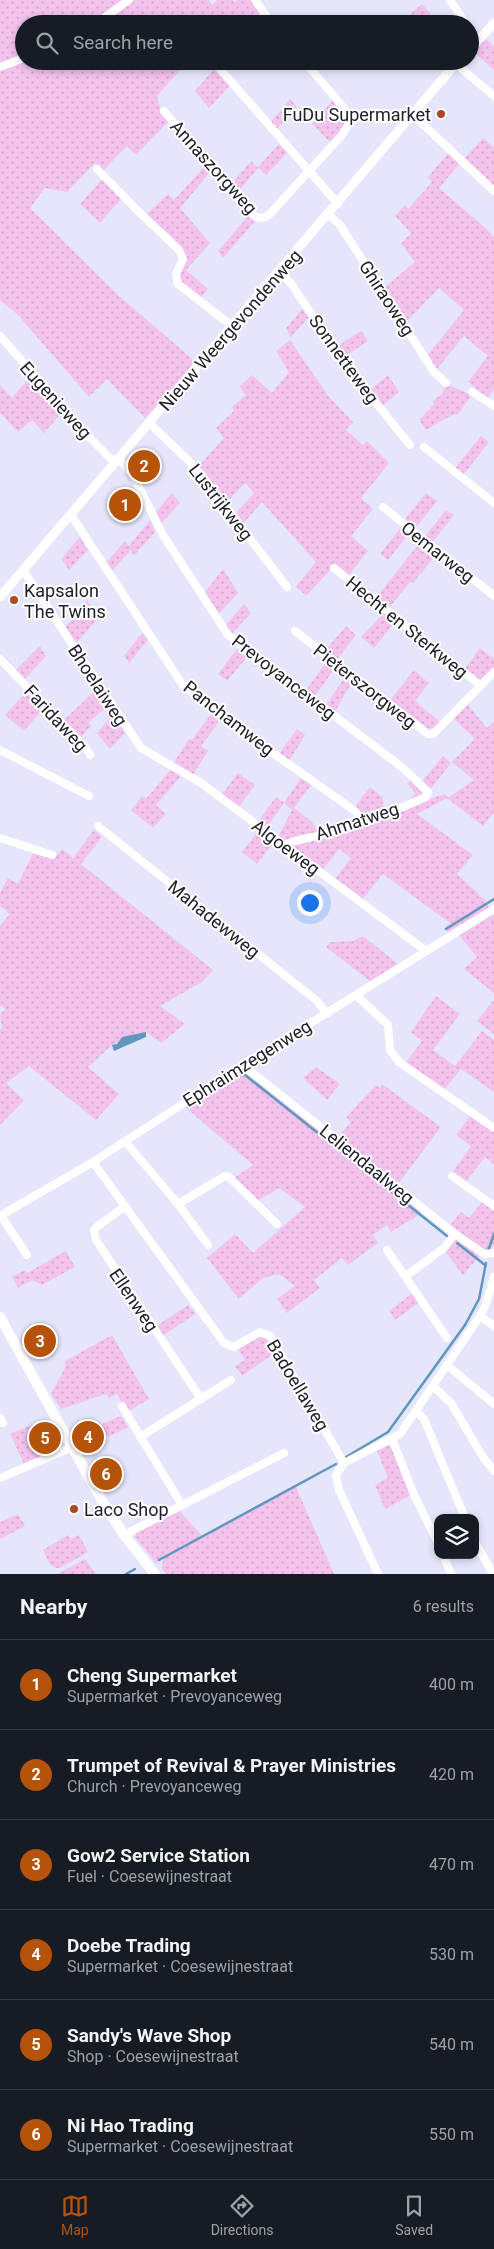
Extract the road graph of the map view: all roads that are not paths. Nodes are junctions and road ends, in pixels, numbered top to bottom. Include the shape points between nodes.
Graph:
1 (130, 0) edge
2 (255, 0) edge
3 (450, 0) edge
4 (108, 15) edge
5 (266, 15) edge
6 (460, 15) edge
7 (494, 23) edge
8 (479, 40) edge
9 (15, 61) edge
10 (0, 67) edge
11 (221, 70) edge
12 (312, 70) edge
13 (450, 70) edge
14 (466, 70) edge
15 (494, 96) edge
16 (164, 111) dead end
17 (413, 115) junction
18 (97, 169) dead end
19 (308, 173) junction
20 (494, 191) edge
21 (338, 204) junction
22 (329, 215) junction
23 (279, 272) junction
24 (232, 326) junction
25 (0, 336) edge
26 (446, 383) dead end
27 (472, 392) dead end
28 (494, 406) edge
29 (149, 423) junction
30 (410, 445) dead end
31 (424, 447) dead end
32 (117, 461) junction
33 (494, 503) edge
34 (382, 508) dead end
35 (71, 515) junction
36 (334, 568) dead end
37 (23, 570) junction
38 (287, 587) dead end
39 (494, 596) edge
40 (0, 597) edge
41 (296, 631) dead end
42 (0, 659) edge
43 (494, 672) edge
44 (480, 685) junction
45 (141, 748) joint
46 (0, 750) edge
47 (90, 755) dead end
48 (428, 795) joint
49 (89, 796) dead end
50 (363, 822) junction
51 (98, 826) dead end
52 (0, 838) edge
53 (285, 845) junction
54 (52, 855) dead end
55 (494, 909) edge
56 (426, 951) junction
57 (357, 996) junction
58 (327, 1014) junction
59 (243, 1065) junction
60 (494, 1128) edge
61 (125, 1141) junction
62 (93, 1162) junction
63 (452, 1176) dead end
64 (178, 1204) junction
65 (494, 1206) edge
66 (124, 1207) junction
67 (1, 1213) edge
68 (277, 1224) dead end
69 (456, 1234) junction
70 (208, 1245) dead end
71 (387, 1250) dead end
72 (494, 1253) edge
73 (27, 1256) dead end
74 (406, 1276) junction
75 (494, 1277) edge
76 (480, 1316) junction
77 (0, 1317) edge
78 (494, 1326) edge
79 (447, 1338) dead end
80 (447, 1365) junction
81 (231, 1380) dead end
82 (433, 1386) junction
83 (201, 1399) junction
84 (494, 1404) edge
85 (122, 1406) dead end
86 (416, 1412) junction
87 (140, 1437) junction
88 (392, 1439) junction
89 (72, 1447) junction
90 (284, 1454) dead end
91 (344, 1463) junction
92 (494, 1471) edge
93 (0, 1478) edge
94 (182, 1505) junction
95 (463, 1514) edge
96 (124, 1535) junction
97 (434, 1535) edge
98 (479, 1549) edge
99 (445, 1559) edge
100 (155, 1574) edge
101 (378, 1574) edge
102 (451, 1574) edge
103 (493, 1574) edge

1 - 4 street
2 - 5 street
3 - 6 street
7 - 8 street
9 - 10 street
11 - 19 street
12 - 19 street via 349,114 348,125 342,135
13 - 17 street, Nieuw Weergevondenweg
14 - 15 street
16 - 19 street, Annaszorgweg via 254,216 267,216
17 - 20 street
17 - 21 street, Nieuw Weergevondenweg
18 - 24 street via 179,250 183,259 176,274 178,284
19 - 21 street
21 - 22 street, Nieuw Weergevondenweg
22 - 23 street, Nieuw Weergevondenweg
22 - 26 street, Ghiraoweg via 340,225 434,372
23 - 24 street, Nieuw Weergevondenweg
23 - 30 street, Sonnetteweg via 290,282 343,362
24 - 29 street, Nieuw Weergevondenweg
25 - 32 street, Eugenieweg via 90,438
27 - 28 street
29 - 32 street, Nieuw Weergevondenweg
29 - 38 street, Lustrijkweg via 204,477
31 - 33 street
32 - 35 street, Nieuw Weergevondenweg
32 - 48 street, Prevoyanceweg via 130,470 160,531 228,635 403,768 427,789
34 - 39 street, Oemarweg
35 - 37 street, Nieuw Weergevondenweg
35 - 50 street, Panchamweg via 181,683 236,727 355,811
36 - 44 street, Hecht en Sterkweg
37 - 40 street, Nieuw Weergevondenweg
37 - 45 street, Bhoelaiweg
41 - 44 street, Pieterszorgweg via 428,734 433,734
42 - 47 street, Faridaweg via 85,746
43 - 44 street
45 - 53 street, Algoeweg via 202,783
46 - 49 street
48 - 50 street, Ahmatweg
50 - 53 street, Ahmatweg via 326,834 296,839
51 - 58 street, Mahadewweg via 317,1001
52 - 54 street
53 - 56 street, Algoeweg
55 - 56 street, Ephraimzegenweg
56 - 57 street, Ephraimzegenweg
57 - 58 street, Ephraimzegenweg
57 - 60 street via 388,1025 390,1050 398,1062
58 - 59 street, Ephraimzegenweg
59 - 61 street, Ephraimzegenweg
59 - 69 street, Leliendaalweg
61 - 62 street, Ephraimzegenweg
61 - 64 street
62 - 66 street, Badoellaweg
62 - 67 street, Ephraimzegenweg
63 - 65 street
64 - 68 street via 221,1177 229,1177
64 - 70 street
66 - 83 street, Ellenweg via 94,1230 96,1240
66 - 91 street, Badoellaweg via 224,1343 234,1347 260,1332 270,1336
67 - 73 street
69 - 72 street, Leliendaalweg via 484,1254
69 - 74 street via 444,1248
71 - 74 street
74 - 79 street
75 - 76 street
76 - 78 street
76 - 80 street
77 - 89 main road
80 - 82 street
80 - 84 street
81 - 83 street
82 - 86 street
82 - 92 street via 451,1403
83 - 87 street
85 - 87 street
86 - 88 street via 400,1434
86 - 95 street via 424,1419
87 - 94 street
88 - 91 street
88 - 97 street
89 - 93 street
89 - 96 main road
90 - 94 street
91 - 101 street via 336,1475 339,1490
94 - 96 street
96 - 100 main road
98 - 103 street
99 - 102 street

